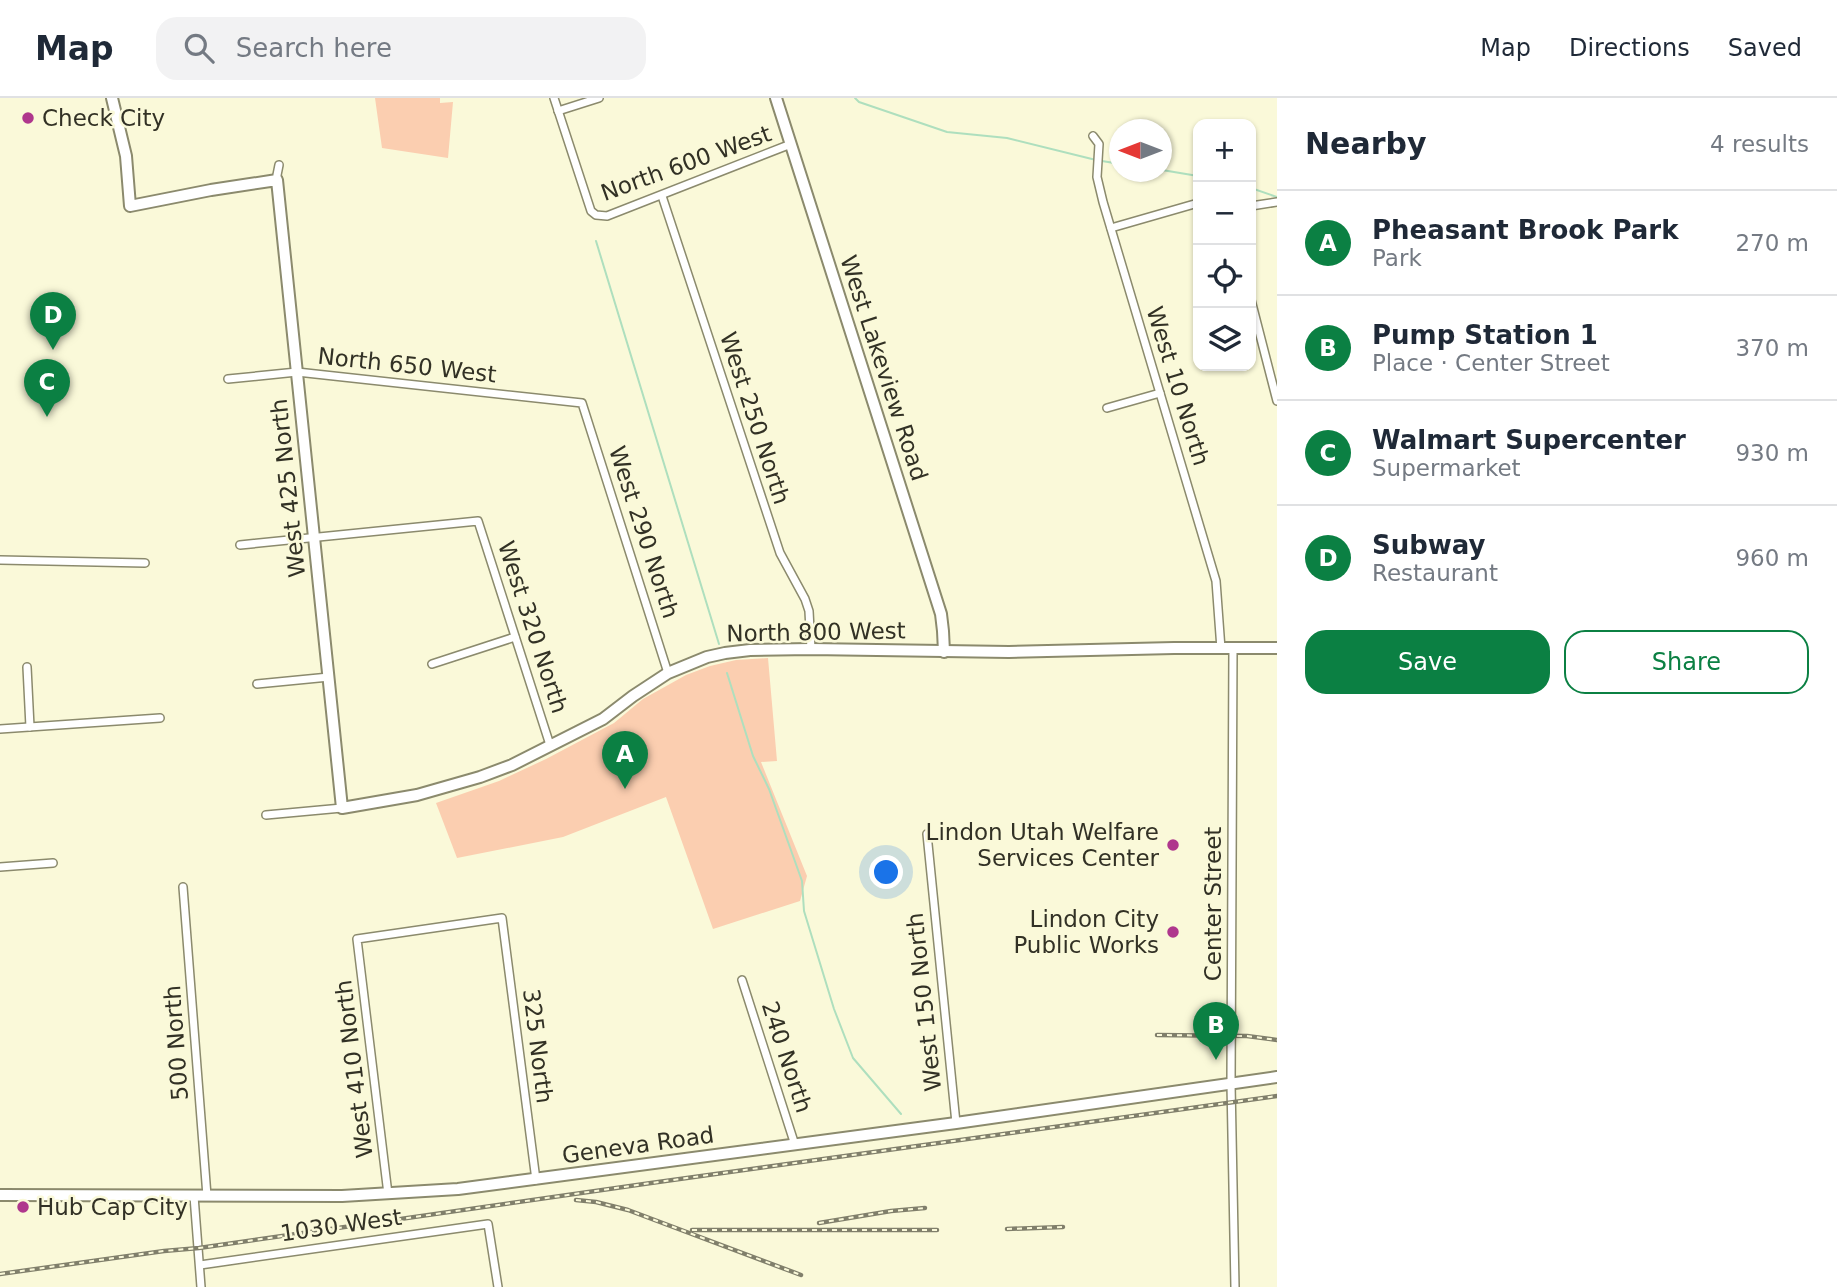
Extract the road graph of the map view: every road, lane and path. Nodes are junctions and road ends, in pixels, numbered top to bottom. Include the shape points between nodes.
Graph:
1 (112, 98) edge
2 (554, 98) edge
3 (599, 98) edge
4 (776, 98) edge
5 (558, 111) junction
6 (1093, 136) dead end
7 (791, 144) junction
8 (279, 165) dead end
9 (277, 180) junction
10 (662, 196) junction
11 (1277, 202) edge
12 (1193, 204) edge
13 (1256, 205) edge
14 (1111, 228) junction
15 (1253, 308) edge
16 (297, 372) junction
17 (228, 379) dead end
18 (1160, 393) junction
19 (1277, 401) edge
20 (582, 403) joint
21 (1107, 408) dead end
22 (314, 538) junction
23 (240, 545) dead end
24 (0, 559) edge
25 (145, 563) dead end
26 (514, 637) junction
27 (1233, 648) junction
28 (1277, 648) edge
29 (811, 649) junction
30 (1221, 649) junction
31 (944, 652) junction
32 (432, 664) dead end
33 (27, 667) dead end
34 (668, 673) junction
35 (329, 677) junction
36 (257, 684) dead end
37 (160, 719) dead end
38 (30, 727) junction
39 (0, 729) edge
40 (550, 745) junction
41 (342, 808) junction
42 (266, 814) dead end
43 (927, 834) dead end
44 (54, 863) dead end
45 (0, 867) edge
46 (183, 887) dead end
47 (357, 939) joint
48 (742, 980) dead end
49 (1277, 1077) edge
50 (1231, 1084) junction
51 (956, 1123) junction
52 (794, 1145) junction
53 (536, 1180) junction
54 (388, 1194) junction
55 (0, 1195) edge
56 (194, 1196) junction
57 (207, 1196) junction
58 (200, 1265) junction
59 (201, 1287) edge
60 (498, 1287) edge
61 (1235, 1287) edge

1 - 9 street via 126,156 130,206
2 - 5 street
3 - 5 street
4 - 7 street, West Lakeview Road
5 - 10 street, North 600 West via 594,214 607,216
6 - 14 street, West 10 North via 1099,144 1097,177
7 - 10 street, North 600 West
7 - 31 street, West Lakeview Road via 940,614
8 - 9 street, West 425 North
9 - 16 street, West 425 North
10 - 29 street, West 250 North via 780,553 809,611
11 - 13 street
12 - 14 street
14 - 18 street, West 10 North
15 - 19 street
16 - 17 street, North 650 West
16 - 20 street, North 650 West
16 - 22 street, West 425 North
18 - 21 street
18 - 30 street, West 10 North via 1216,581
20 - 34 street, West 290 North
22 - 23 street
22 - 26 street, West 320 North via 478,521
22 - 35 street, West 425 North
24 - 25 street
26 - 32 street
26 - 40 street, West 320 North
27 - 28 street, North 800 West
27 - 30 street, North 800 West
27 - 50 street, Center Street
29 - 31 street, North 800 West
29 - 34 street, North 800 West via 724,653
30 - 31 street, North 800 West
33 - 38 street
34 - 40 street, North 800 West via 603,719
35 - 36 street
35 - 41 street, West 425 North
37 - 38 street
38 - 39 street
40 - 41 street, North 800 West via 512,765 448,787
41 - 42 street, North 800 West
43 - 51 street, West 150 North
44 - 45 street
46 - 57 street, 500 North
47 - 53 street, 325 North via 502,918
47 - 54 street, West 410 North
48 - 52 street, 240 North
49 - 50 street, Geneva Road
50 - 51 street, Geneva Road
50 - 61 street, Center Street
51 - 52 street, Geneva Road
52 - 53 street, Geneva Road
53 - 54 street, Geneva Road
54 - 57 street, Geneva Road
55 - 56 street, Geneva Road
56 - 57 street, Geneva Road
56 - 58 street
58 - 59 street
58 - 60 street, 1030 West via 488,1224

